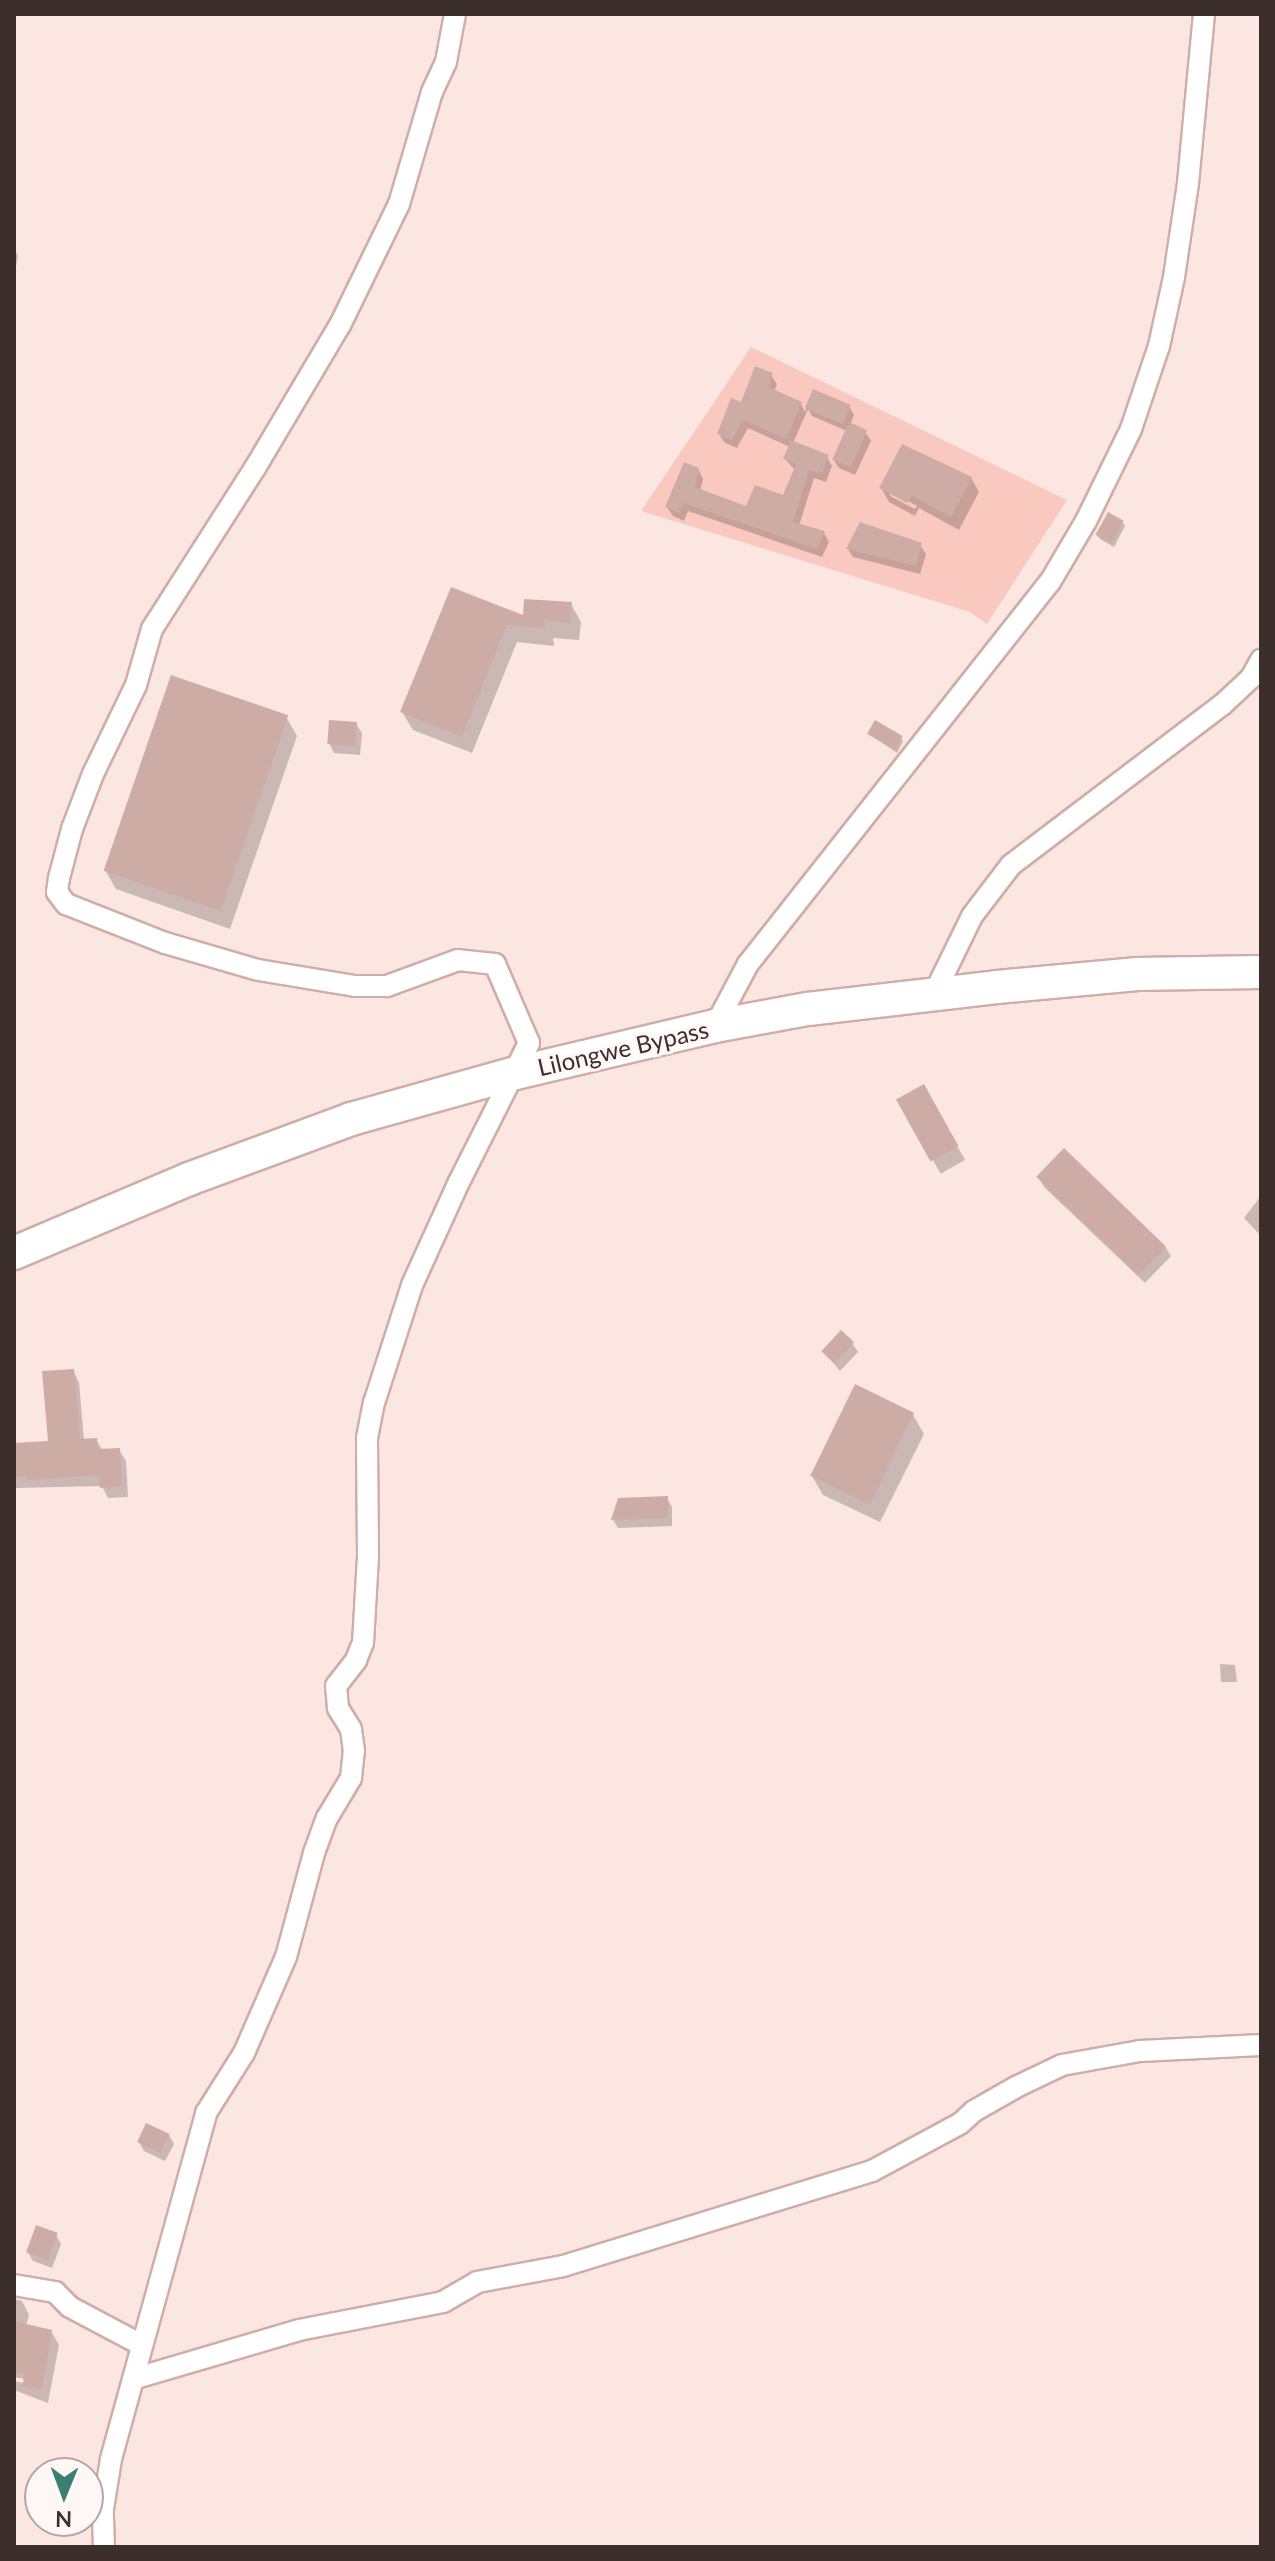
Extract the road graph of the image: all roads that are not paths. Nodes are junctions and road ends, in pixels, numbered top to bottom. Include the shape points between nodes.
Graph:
1 (455, 14) edge
2 (1204, 14) edge
3 (1261, 660) edge
4 (1261, 972) edge
5 (934, 994) junction
6 (715, 1026) junction
7 (516, 1073) junction
8 (14, 1253) edge
9 (1261, 2045) edge
10 (14, 2285) edge
11 (140, 2344) junction
12 (133, 2379) junction
13 (104, 2547) edge

1 - 7 street via 446,62 399,204 340,325 152,629 136,685 72,829 57,892 66,904 165,943 258,970 387,986 458,960 495,964 529,1043
2 - 6 street via 1174,277 1159,346 1131,429 1050,582 748,964
3 - 5 street via 1251,678 1222,705 1011,865 972,916
4 - 5 main road, Lilongwe Bypass via 1137,974
5 - 6 main road, Lilongwe Bypass
6 - 7 main road, Lilongwe Bypass
7 - 8 main road, Lilongwe Bypass via 351,1119 189,1179
7 - 11 street via 443,1214 392,1339 367,1438 363,1643 336,1686 338,1708 351,1729 351,1778 314,1853 286,1957 244,2053 206,2113
9 - 12 street via 1140,2051 1062,2065 872,2171 563,2266 477,2282 443,2302 299,2330
10 - 11 street via 55,2292 70,2307
11 - 12 street
12 - 13 street via 111,2459 103,2509

